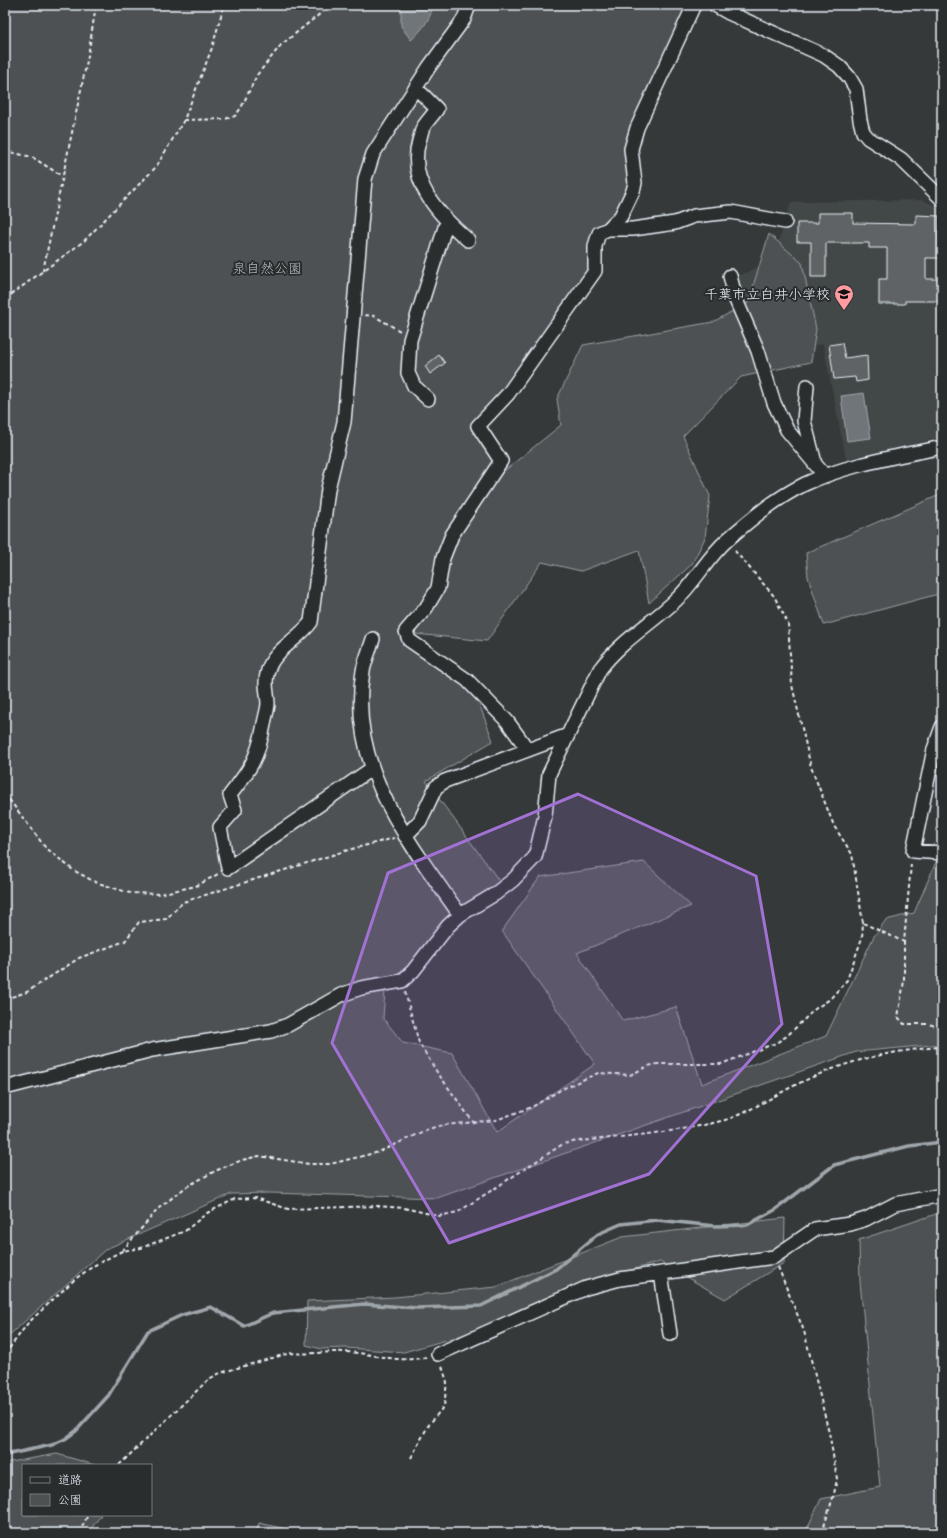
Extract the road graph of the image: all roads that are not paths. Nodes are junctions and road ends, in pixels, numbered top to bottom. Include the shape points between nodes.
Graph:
1 (468, 5) edge
2 (694, 5) edge
3 (715, 5) edge
4 (422, 94) dead end
5 (942, 199) edge
6 (447, 221) junction
7 (785, 222) dead end
8 (608, 229) junction
9 (468, 240) dead end
10 (730, 276) dead end
11 (807, 386) dead end
12 (428, 399) dead end
13 (942, 447) edge
14 (815, 464) junction
15 (825, 476) junction
16 (373, 639) dead end
17 (942, 727) edge
18 (568, 735) junction
19 (528, 750) junction
20 (371, 769) junction
21 (405, 836) junction
22 (942, 853) edge
23 (460, 915) junction
24 (5, 1088) edge
25 (942, 1195) edge
26 (661, 1273) junction
27 (670, 1334) dead end
28 (438, 1354) road end

1 - 20 street via 464,19 429,67 373,154 365,179 344,422 328,489 311,622 304,632 288,643 269,668 265,686 268,704 259,750 249,771 230,794 235,810 220,827 228,868
2 - 8 street via 636,128 631,149 635,183 633,191 621,216
3 - 5 street via 823,55 839,66 856,90 863,132 901,159
4 - 6 street via 437,109 423,127 416,151 418,176 426,194
6 - 9 street
6 - 12 street via 410,340 408,373 414,386
7 - 8 street via 731,212 694,216 675,223 632,229
8 - 19 street via 596,237 595,271 508,394 478,426 501,461 452,535 443,558 438,588 426,608 406,631 409,640 467,680 487,699
10 - 14 street via 736,300 758,350 774,403 787,430
11 - 14 street via 804,421
13 - 15 street via 848,468
14 - 15 street
15 - 18 street via 804,485 762,510 710,557 677,600 610,655 600,669
16 - 20 street via 363,670 361,692 362,730
17 - 22 street via 934,749 913,850
18 - 19 street
18 - 23 street via 549,774 545,816 535,857 495,894
19 - 21 street via 445,781 436,787 420,821
20 - 21 street
21 - 23 street
23 - 24 street via 402,981 361,988 341,995 288,1025 271,1031 152,1050
25 - 26 street via 896,1204 866,1219 815,1230 774,1257
26 - 27 street
26 - 28 street via 620,1279 586,1288

